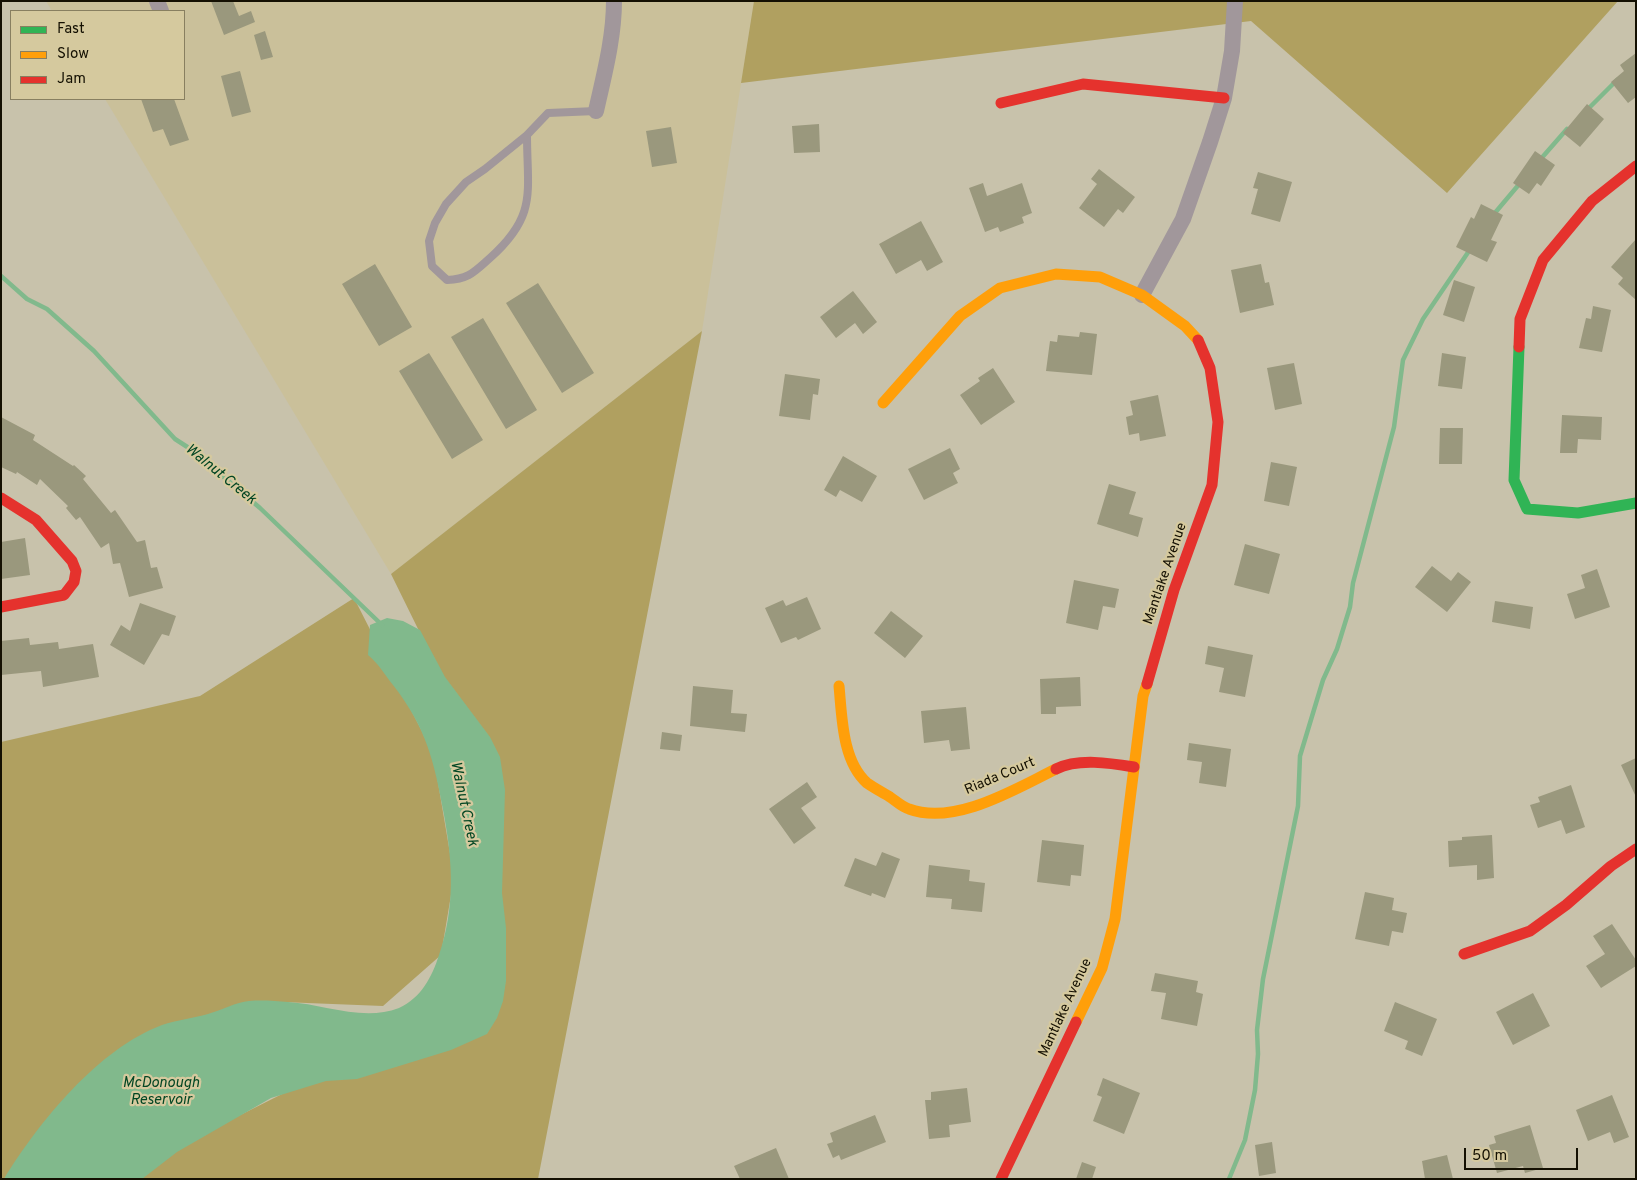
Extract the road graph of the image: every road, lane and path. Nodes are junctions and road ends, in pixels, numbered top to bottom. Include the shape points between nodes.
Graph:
1 (614, 1) edge
2 (1235, 1) edge
3 (1224, 98) junction
4 (1001, 103) dead end
5 (596, 111) joint
6 (527, 135) junction
7 (1636, 166) edge
8 (1142, 295) junction
9 (883, 403) dead end
10 (1, 498) edge
11 (1636, 503) edge
12 (1, 607) edge
13 (839, 686) dead end
14 (1134, 767) junction
15 (1636, 849) edge
16 (1464, 954) dead end
17 (1001, 1179) edge

1 - 5 street via 614,17
2 - 3 street via 1232,52
3 - 4 street via 1083,84
3 - 8 street via 1183,220
5 - 6 lane via 548,114
6 - 6 lane via 466,182 446,204 435,223 429,241 432,266 446,280 463,279 476,270 511,236 523,219 530,185
7 - 11 street via 1592,201 1543,260 1520,319 1514,480 1527,509 1578,513
8 - 9 street, Mantlake Avenue via 1100,277 1056,274 1000,288 960,316
8 - 14 street, Mantlake Avenue via 1185,326 1198,340 1210,368 1218,422 1212,485 1174,590 1143,696
10 - 12 street via 36,520 72,561 76,571 74,582 64,594
13 - 14 street, Riada Court via 844,735 854,762 866,782 909,809 941,814 957,811 994,798 1066,764 1111,762
14 - 17 street, Mantlake Avenue via 1115,919 1102,968
15 - 16 street via 1530,931

